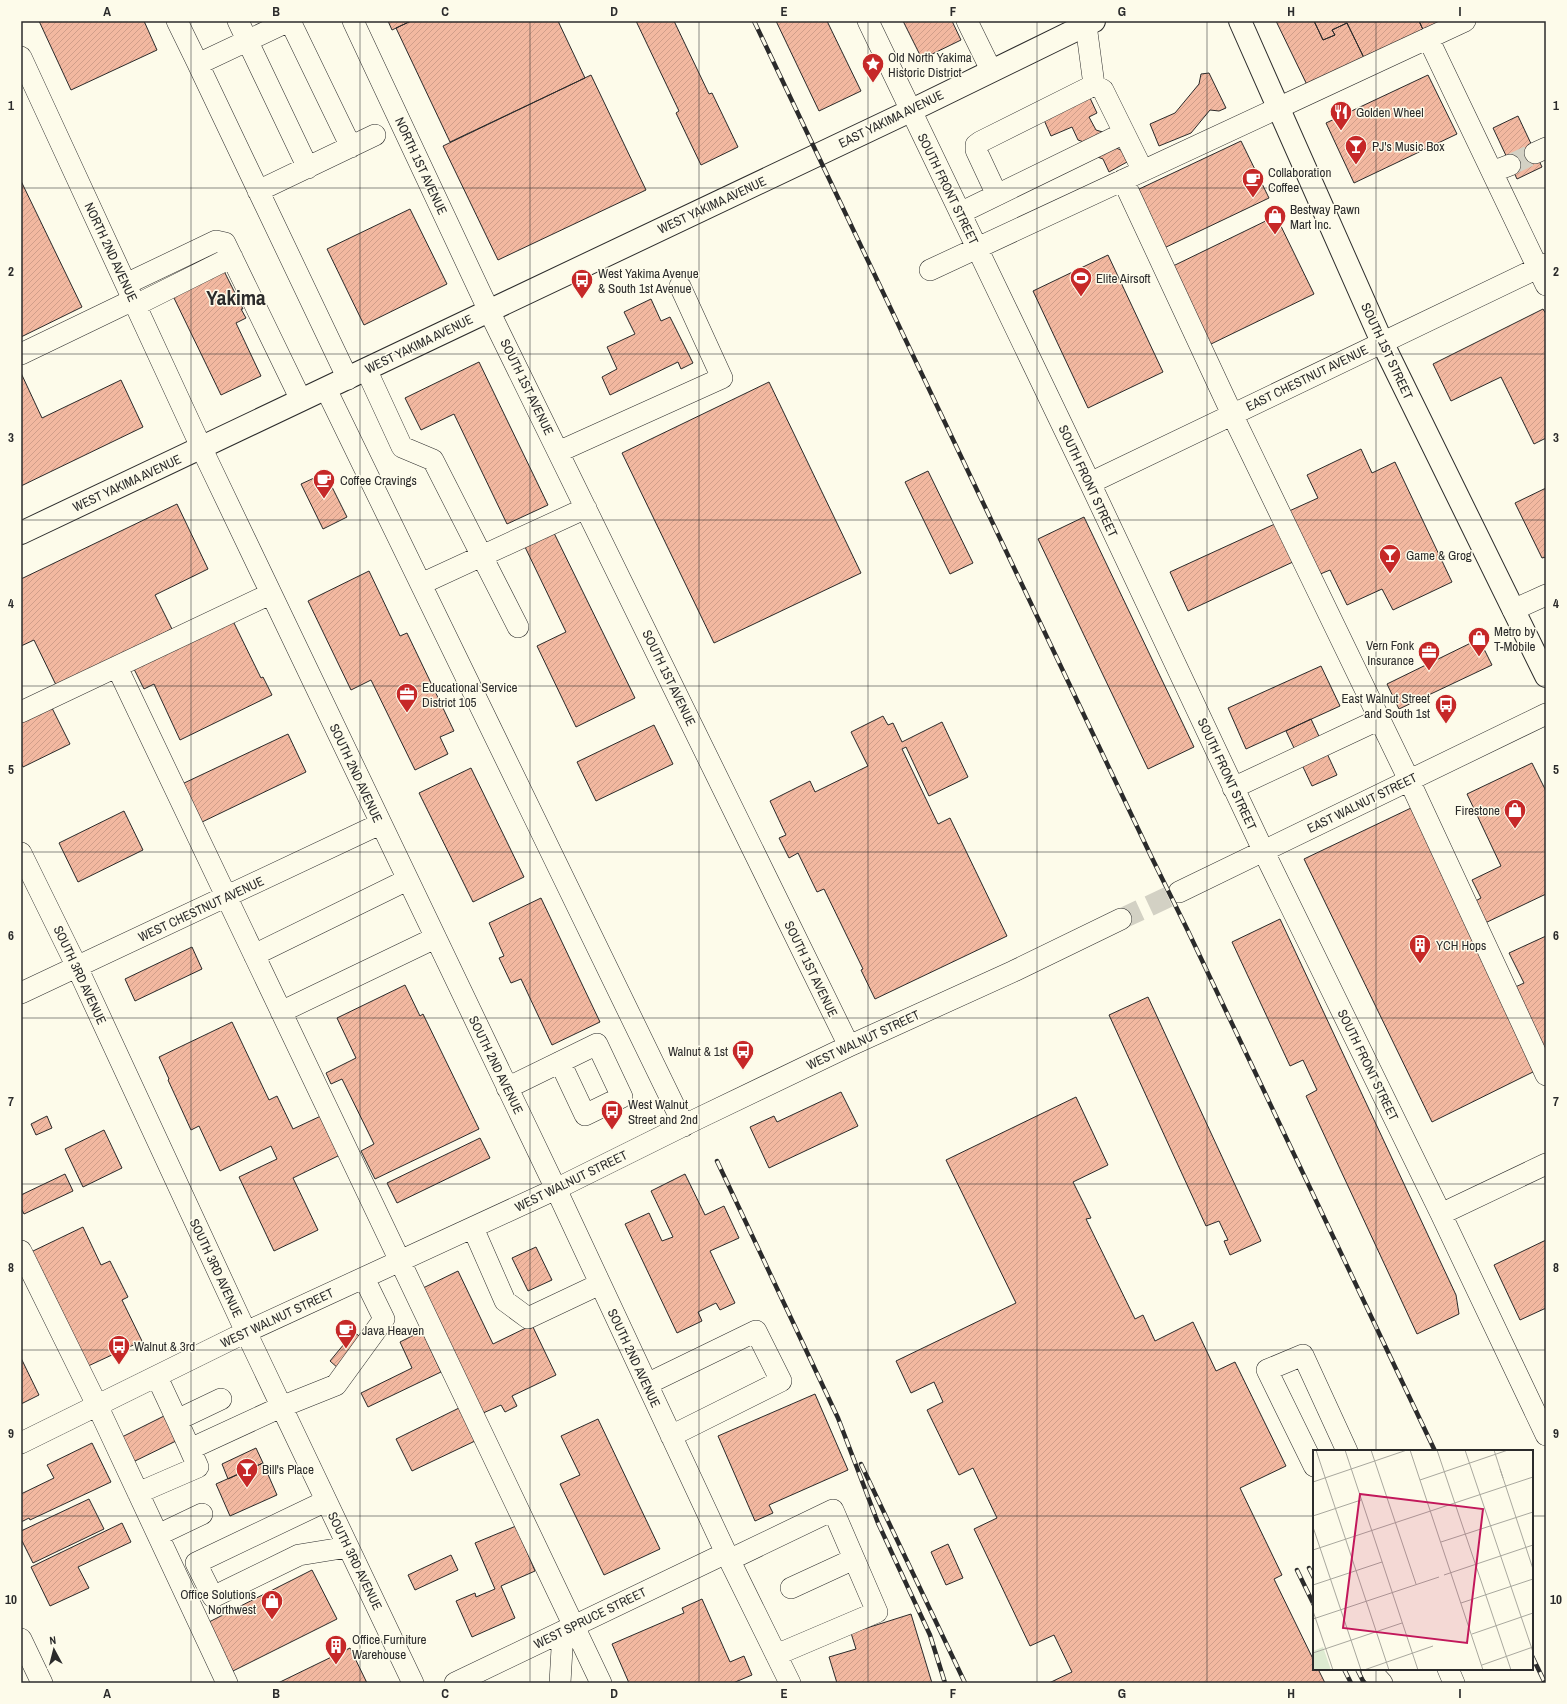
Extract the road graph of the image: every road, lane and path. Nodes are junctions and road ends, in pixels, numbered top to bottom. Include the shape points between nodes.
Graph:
1 (177, 21) edge
2 (238, 21) edge
3 (290, 21) edge
4 (353, 21) edge
5 (868, 21) edge
6 (967, 21) edge
7 (1240, 21) edge
8 (1464, 21) edge
9 (1090, 23) edge
10 (1428, 38) junction
11 (248, 41) junction
12 (21, 57) edge
13 (198, 64) junction
14 (991, 70) junction
15 (26, 80) edge
16 (1094, 85) junction
17 (1278, 108) junction
18 (910, 111) junction
19 (1124, 133) junction
20 (375, 136) dead end
21 (351, 147) junction
22 (817, 154) joint
23 (308, 168) junction
24 (1143, 171) junction
25 (1123, 180) junction
26 (258, 191) junction
27 (997, 195) junction
28 (960, 212) junction
29 (977, 248) junction
30 (930, 270) dead end
31 (1543, 272) edge
32 (680, 286) dead end
33 (132, 296) junction
34 (489, 311) junction
35 (1382, 342) junction
36 (21, 354) edge
37 (357, 374) junction
38 (326, 389) junction
39 (301, 400) junction
40 (1232, 414) junction
41 (201, 447) junction
42 (558, 452) junction
43 (1090, 483) junction
44 (586, 508) junction
45 (21, 533) edge
46 (482, 556) junction
47 (421, 584) junction
48 (270, 594) junction
49 (1546, 595) edge
50 (1513, 610) junction
51 (518, 627) dead end
52 (117, 667) junction
53 (1546, 676) edge
54 (21, 712) edge
55 (1546, 714) edge
56 (1380, 719) junction
57 (1409, 780) junction
58 (1234, 788) junction
59 (380, 824) junction
60 (1263, 850) junction
61 (21, 853) edge
62 (27, 878) edge
63 (407, 880) junction
64 (1179, 892) tunnel mouth
65 (226, 896) junction
66 (1121, 919) tunnel mouth
67 (435, 938) junction
68 (254, 955) junction
69 (77, 967) junction
70 (21, 993) edge
71 (281, 1012) junction
72 (849, 1046) junction
73 (560, 1062) dead end
74 (1546, 1075) edge
75 (507, 1088) junction
76 (684, 1126) junction
77 (1546, 1164) edge
78 (556, 1190) junction
79 (1441, 1214) junction
80 (473, 1228) junction
81 (21, 1251) edge
82 (400, 1261) junction
83 (364, 1278) junction
84 (600, 1284) junction
85 (246, 1332) junction
86 (157, 1377) junction
87 (647, 1384) junction
88 (221, 1399) dead end
89 (97, 1405) junction
90 (281, 1407) junction
91 (177, 1420) junction
92 (1546, 1435) edge
93 (671, 1436) junction
94 (21, 1443) edge
95 (190, 1449) junction
96 (1347, 1450) edge
97 (1313, 1464) edge
98 (138, 1493) junction
99 (326, 1501) junction
100 (202, 1514) dead end
101 (158, 1534) junction
102 (348, 1547) junction
103 (728, 1557) junction
104 (854, 1559) junction
105 (791, 1588) dead end
106 (568, 1629) junction
107 (21, 1639) edge
108 (776, 1655) junction
109 (1448, 1670) edge
110 (42, 1683) edge
111 (227, 1683) edge
112 (413, 1683) edge
113 (455, 1683) edge
114 (560, 1683) edge
115 (601, 1683) edge
116 (790, 1683) edge
117 (1454, 1683) edge

1 - 13 street
2 - 11 street
3 - 11 street
3 - 21 street
4 - 34 street, NORTH 1ST AVENUE
5 - 18 street, SOUTH FRONT STREET
6 - 14 street
7 - 17 main road, SOUTH 1ST STREET
8 - 10 street
9 - 14 main road, EAST YAKIMA AVENUE
9 - 16 street
10 - 17 street
10 - 31 street via 1501,169
11 - 13 street
11 - 23 street
12 - 15 street, NORTH 2ND AVENUE
13 - 26 street
14 - 18 main road, EAST YAKIMA AVENUE
15 - 33 street, NORTH 2ND AVENUE
16 - 19 street via 1103,90
16 - 27 street via 976,145
17 - 24 street
17 - 35 main road, SOUTH 1ST STREET
18 - 22 main road, EAST YAKIMA AVENUE
18 - 28 street, SOUTH FRONT STREET
19 - 24 street
19 - 27 street
20 - 21 street
21 - 23 street
22 - 34 main road, WEST YAKIMA AVENUE
23 - 26 street
24 - 25 street
25 - 29 street
25 - 40 street
26 - 37 street
27 - 28 street
28 - 29 street, SOUTH FRONT STREET
29 - 30 street
29 - 43 street, SOUTH FRONT STREET
31 - 35 street, EAST CHESTNUT AVENUE
32 - 42 street via 722,378
33 - 36 street
33 - 39 street via 232,257
33 - 41 street, NORTH 2ND AVENUE
34 - 37 main road, WEST YAKIMA AVENUE
34 - 42 street, SOUTH 1ST AVENUE
35 - 40 street, EAST CHESTNUT AVENUE
35 - 50 main road, SOUTH 1ST STREET
37 - 38 main road, WEST YAKIMA AVENUE
37 - 46 street via 402,447 433,460
38 - 39 main road, WEST YAKIMA AVENUE
38 - 47 street
39 - 41 main road, WEST YAKIMA AVENUE
40 - 43 street, EAST CHESTNUT AVENUE
40 - 56 street
41 - 45 main road, WEST YAKIMA AVENUE
41 - 48 street, SOUTH 2ND AVENUE
42 - 44 street, SOUTH 1ST AVENUE
43 - 58 street, SOUTH FRONT STREET
44 - 46 street
44 - 72 street, SOUTH 1ST AVENUE
46 - 47 street
46 - 51 street
47 - 76 street
48 - 52 street
48 - 59 street, SOUTH 2ND AVENUE
49 - 50 street
50 - 53 main road, SOUTH 1ST STREET
52 - 54 street
52 - 65 street
55 - 57 street, EAST WALNUT STREET
56 - 57 street
56 - 58 street
57 - 60 street, EAST WALNUT STREET
57 - 74 street
58 - 60 street, SOUTH FRONT STREET
59 - 63 street, SOUTH 2ND AVENUE
59 - 65 street, WEST CHESTNUT AVENUE
60 - 64 street, EAST WALNUT STREET
60 - 79 street, SOUTH FRONT STREET
61 - 62 street, SOUTH 3RD AVENUE
62 - 69 street, SOUTH 3RD AVENUE
63 - 67 street, SOUTH 2ND AVENUE
63 - 68 street
65 - 68 street
65 - 69 street, WEST CHESTNUT AVENUE
66 - 72 street, WEST WALNUT STREET
67 - 71 street
67 - 75 street, SOUTH 2ND AVENUE
68 - 71 street
69 - 70 street, WEST CHESTNUT AVENUE
69 - 85 street, SOUTH 3RD AVENUE
71 - 82 street
72 - 76 street, WEST WALNUT STREET
73 - 75 street
75 - 78 street, SOUTH 2ND AVENUE
76 - 78 street, WEST WALNUT STREET
77 - 79 street
78 - 80 street, WEST WALNUT STREET
78 - 84 street, SOUTH 2ND AVENUE
79 - 92 street, SOUTH FRONT STREET
80 - 82 street, WEST WALNUT STREET
80 - 84 street via 505,1301 528,1318
81 - 89 street
82 - 83 street, WEST WALNUT STREET
82 - 106 street
83 - 85 street, WEST WALNUT STREET
83 - 90 street via 384,1319 336,1385
84 - 87 street, SOUTH 2ND AVENUE
85 - 86 street, WEST WALNUT STREET
85 - 90 street, SOUTH 3RD AVENUE
86 - 89 street, WEST WALNUT STREET
86 - 91 street
87 - 93 street, SOUTH 2ND AVENUE
87 - 93 street via 756,1330 781,1381
88 - 91 street
89 - 94 street, WEST WALNUT STREET
89 - 98 street
90 - 95 street
90 - 99 street, SOUTH 3RD AVENUE
91 - 95 street
93 - 103 street, SOUTH 2ND AVENUE
95 - 98 street via 198,1467
96 - 97 street via 1303,1355 1267,1370
98 - 101 street
99 - 102 street, SOUTH 3RD AVENUE
99 - 102 street via 196,1563 213,1597 299,1555
100 - 101 street
101 - 111 street
102 - 112 street, SOUTH 3RD AVENUE
103 - 104 street, WEST SPRUCE STREET via 833,1510
103 - 106 street, WEST SPRUCE STREET
103 - 108 street, SOUTH 2ND AVENUE
104 - 105 street
104 - 108 street via 877,1612
106 - 113 street, WEST SPRUCE STREET
106 - 114 street
106 - 115 street
107 - 110 street
108 - 116 street, SOUTH 2ND AVENUE
109 - 117 street

